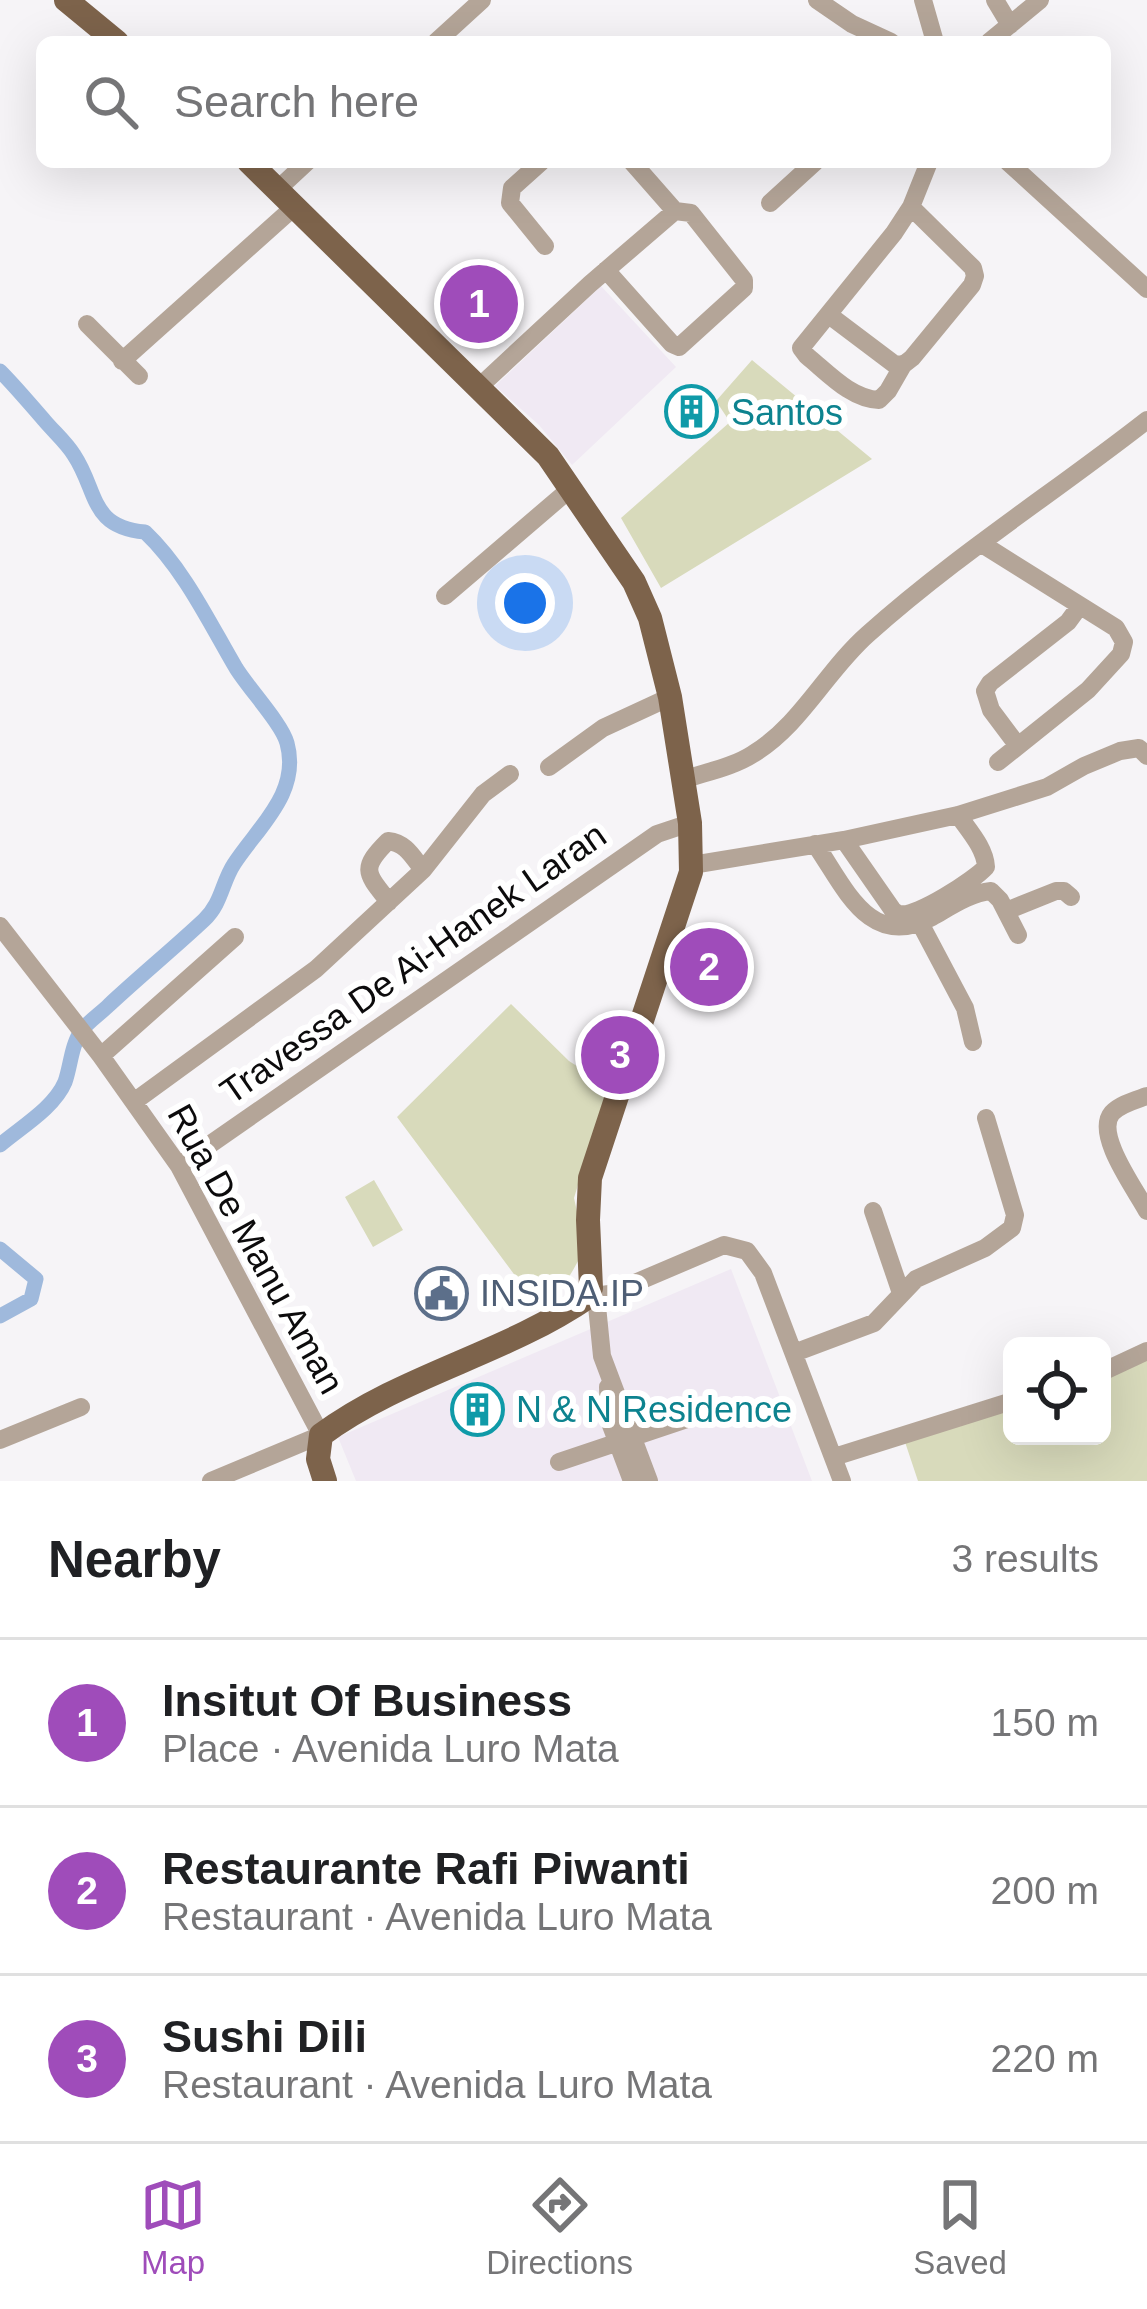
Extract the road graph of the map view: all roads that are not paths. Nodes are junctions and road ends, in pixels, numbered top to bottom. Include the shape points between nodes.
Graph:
1 (66, 0) edge
2 (482, 0) edge
3 (818, 0) edge
4 (923, 0) edge
5 (995, 0) edge
6 (1040, 0) edge
7 (1010, 25) junction
8 (110, 36) edge
9 (443, 36) edge
10 (877, 36) edge
11 (933, 36) edge
12 (996, 36) edge
13 (255, 168) edge
14 (303, 168) edge
15 (534, 168) edge
16 (637, 168) edge
17 (808, 168) edge
18 (927, 168) edge
19 (1015, 168) edge
20 (285, 198) junction
21 (770, 203) dead end
22 (911, 207) junction
23 (675, 211) junction
24 (544, 246) dead end
25 (606, 270) junction
26 (1147, 289) edge
27 (829, 315) junction
28 (87, 324) dead end
29 (122, 361) junction
30 (903, 365) junction
31 (139, 376) dead end
32 (478, 388) junction
33 (1147, 420) edge
34 (570, 489) junction
35 (982, 544) junction
36 (445, 596) dead end
37 (1079, 607) junction
38 (670, 698) junction
39 (1018, 746) junction
40 (1147, 755) edge
41 (998, 762) dead end
42 (549, 767) dead end
43 (510, 774) dead end
44 (683, 780) junction
45 (958, 815) junction
46 (690, 823) junction
47 (844, 839) junction
48 (814, 844) junction
49 (692, 865) junction
50 (423, 870) junction
51 (1071, 897) dead end
52 (389, 902) junction
53 (1006, 911) junction
54 (920, 923) junction
55 (0, 926) edge
56 (1018, 935) dead end
57 (235, 937) dead end
58 (973, 1042) dead end
59 (101, 1055) junction
60 (1147, 1096) edge
61 (135, 1101) junction
62 (986, 1118) dead end
63 (179, 1166) junction
64 (873, 1211) dead end
65 (1147, 1211) edge
66 (901, 1293) junction
67 (592, 1297) junction
68 (1147, 1352) edge
69 (794, 1353) junction
70 (1111, 1368) edge
71 (1003, 1404) edge
72 (81, 1407) dead end
73 (702, 1414) dead end
74 (321, 1435) junction
75 (626, 1439) junction
76 (0, 1441) edge
77 (834, 1457) junction
78 (559, 1462) dead end
79 (212, 1481) edge
80 (325, 1481) edge
81 (632, 1481) edge
82 (650, 1481) edge
83 (842, 1481) edge

1 - 8 main road
2 - 9 street
3 - 10 street
4 - 11 street
5 - 7 street
6 - 7 street
7 - 12 street
13 - 20 main road
14 - 20 street
15 - 24 street via 512,188 510,203
16 - 23 street
17 - 21 street
18 - 22 street
19 - 26 street
20 - 29 street
20 - 32 main road
22 - 27 street
22 - 30 street via 975,276
23 - 25 street
23 - 25 street via 691,213 744,280 739,295 684,345 672,344
25 - 32 street
27 - 30 street
27 - 30 street via 801,348 854,394 879,400
28 - 29 street
29 - 31 street
32 - 34 main road
33 - 35 street
34 - 36 street
34 - 38 main road via 634,581
35 - 37 street
35 - 44 street via 863,638 773,740
37 - 39 street via 985,691
37 - 39 street via 1116,628 1121,654
38 - 42 street via 603,728
38 - 44 main road
39 - 41 street
40 - 45 street via 1139,748 1120,752 1047,787
43 - 50 street via 483,794
44 - 46 main road
45 - 47 street
45 - 47 street via 986,867 911,913 892,909
46 - 49 main road
46 - 63 street, Travessa De Ai-Hanek Laran via 657,834
47 - 48 street
48 - 49 street
48 - 54 street via 879,925
49 - 67 main road via 590,1178
50 - 52 street
50 - 52 street via 406,847 388,841 368,868
51 - 53 street via 1056,891
52 - 61 street via 316,969
53 - 54 street via 991,891 982,892
53 - 56 street
54 - 58 street via 965,1008
55 - 59 street, Rua De Manu Aman
57 - 59 street
59 - 61 street, Rua De Manu Aman
60 - 65 street via 1114,1110 1106,1125
61 - 63 street, Rua De Manu Aman
62 - 66 street via 1012,1228
63 - 74 street, Rua De Manu Aman
64 - 66 street
66 - 69 street via 874,1323
67 - 69 street via 724,1245 747,1251
67 - 74 main road via 354,1410
67 - 75 street
68 - 70 street
69 - 77 street
71 - 77 street
72 - 76 street
73 - 75 street
74 - 79 street
74 - 80 main road
75 - 78 street
75 - 81 street
75 - 82 street
77 - 83 street

